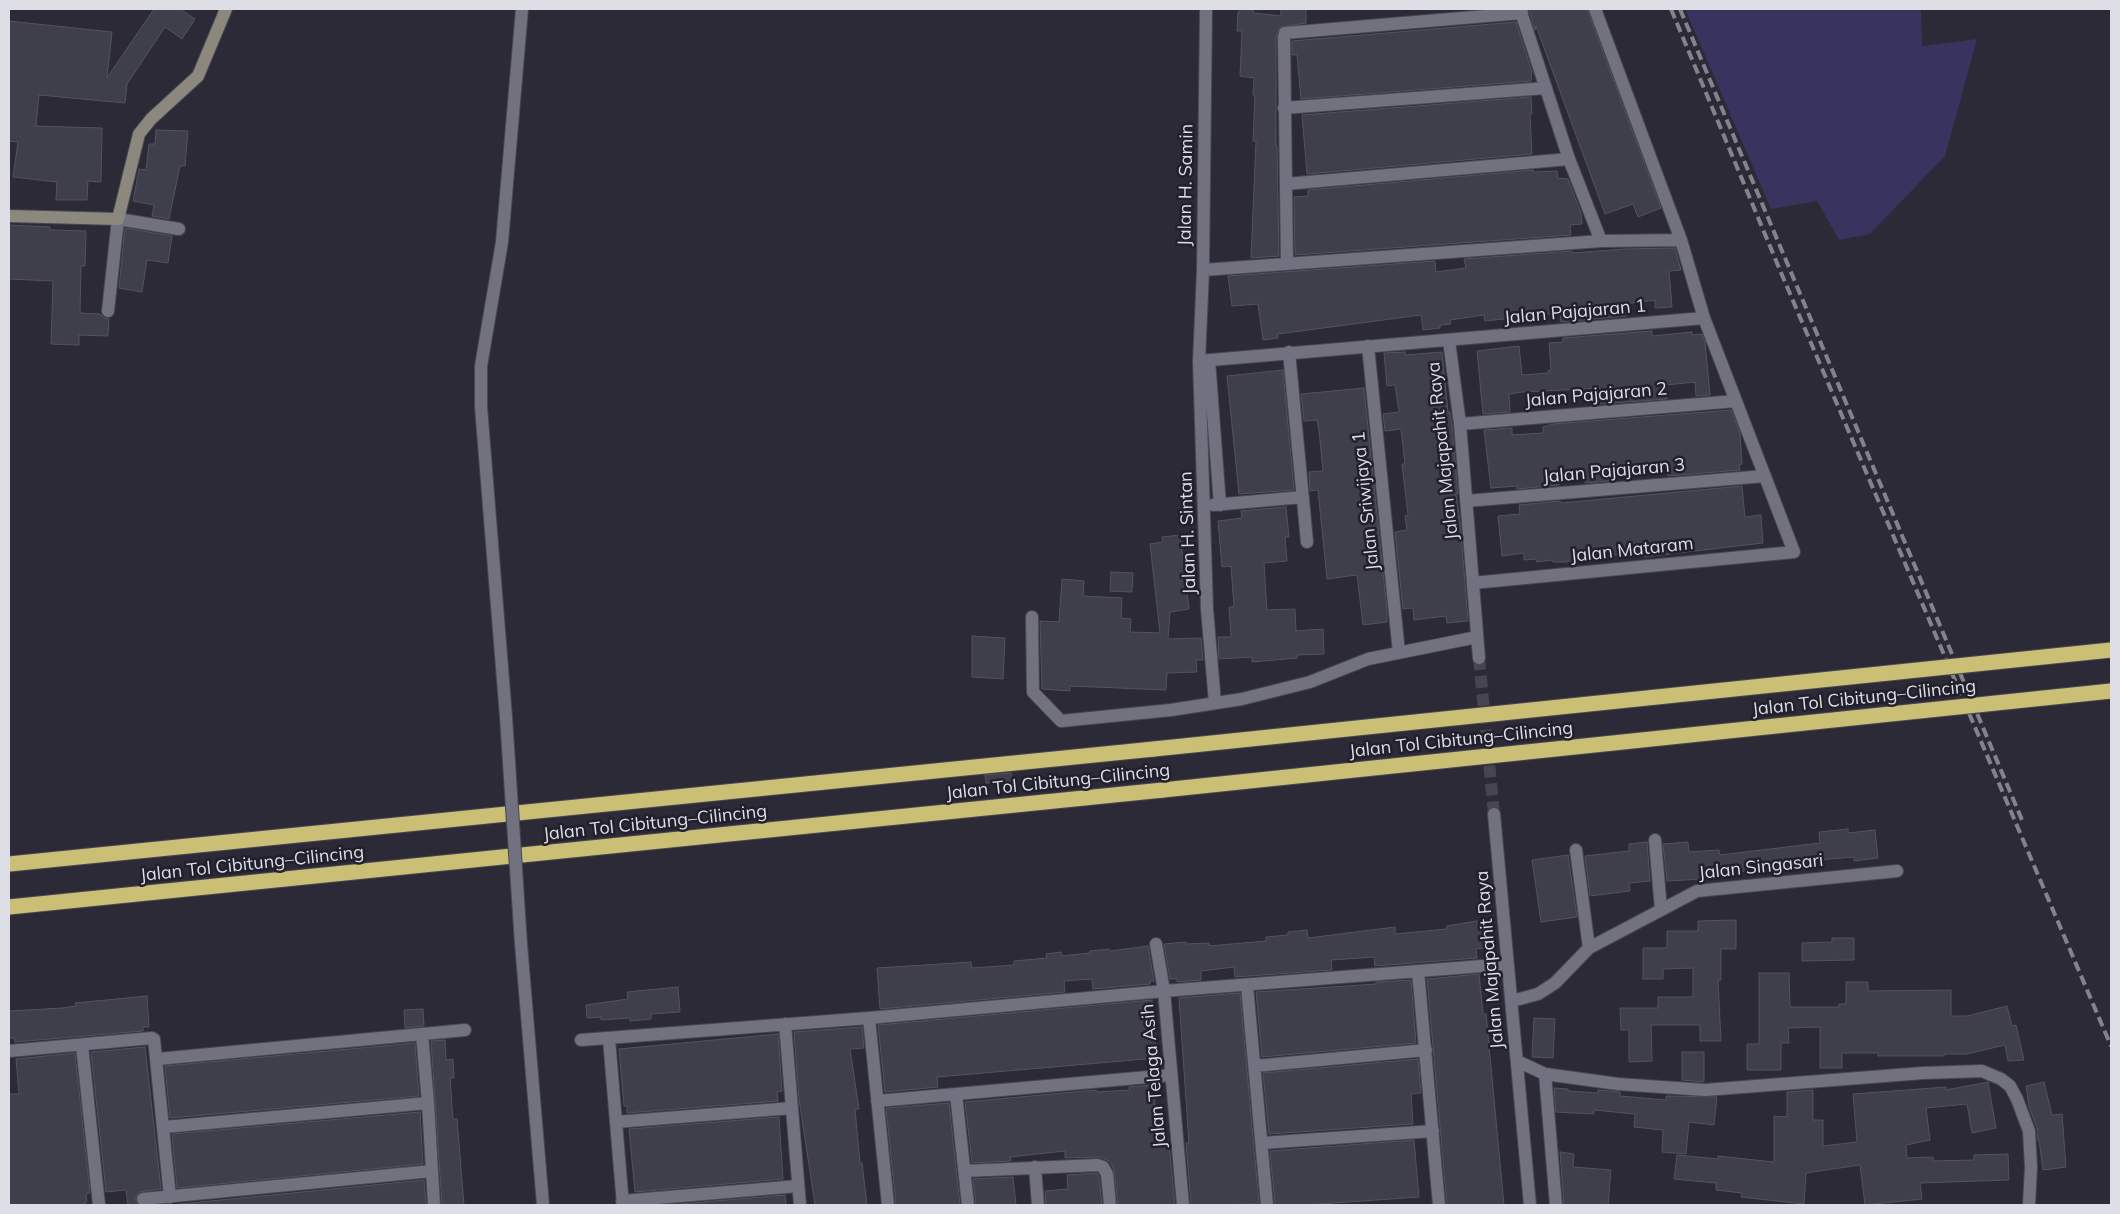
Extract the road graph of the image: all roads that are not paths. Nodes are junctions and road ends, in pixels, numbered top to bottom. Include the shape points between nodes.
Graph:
1 (226, 9) edge
2 (522, 9) edge
3 (1206, 9) edge
4 (1596, 9) edge
5 (1520, 11) edge
6 (1546, 88) junction
7 (1284, 108) junction
8 (1570, 159) junction
9 (1286, 184) junction
10 (9, 216) edge
11 (118, 219) junction
12 (179, 229) dead end
13 (1680, 240) junction
14 (1601, 241) junction
15 (1286, 264) junction
16 (1202, 270) junction
17 (108, 311) dead end
18 (1704, 318) junction
19 (1449, 341) junction
20 (1368, 346) junction
21 (1289, 352) junction
22 (1204, 360) junction
23 (1736, 401) junction
24 (1460, 424) junction
25 (1765, 476) junction
26 (1303, 497) junction
27 (1466, 501) junction
28 (1220, 504) junction
29 (1205, 506) junction
30 (1307, 542) dead end
31 (1473, 583) junction
32 (1032, 617) dead end
33 (1477, 637) junction
34 (2111, 650) edge
35 (1399, 653) junction
36 (1479, 658) tunnel mouth
37 (2111, 691) edge
38 (1215, 703) junction
39 (1494, 814) tunnel mouth
40 (1655, 840) dead end
41 (1576, 850) dead end
42 (9, 864) edge
43 (1897, 871) dead end
44 (9, 907) edge
45 (1660, 910) junction
46 (1156, 944) dead end
47 (1589, 948) junction
48 (1508, 964) junction
49 (1418, 971) junction
50 (1247, 986) junction
51 (1164, 991) junction
52 (1512, 1001) junction
53 (869, 1018) junction
54 (785, 1024) junction
55 (465, 1030) dead end
56 (422, 1034) junction
57 (609, 1039) junction
58 (581, 1040) dead end
59 (82, 1045) junction
60 (1426, 1050) junction
61 (9, 1051) edge
62 (158, 1059) junction
63 (1517, 1060) junction
64 (1255, 1066) junction
65 (1545, 1074) junction
66 (1170, 1075) junction
67 (956, 1094) junction
68 (877, 1101) junction
69 (428, 1103) junction
70 (792, 1108) junction
71 (616, 1122) junction
72 (164, 1127) junction
73 (1433, 1131) junction
74 (1262, 1143) junction
75 (1035, 1166) junction
76 (432, 1171) junction
77 (964, 1171) junction
78 (798, 1186) junction
79 (170, 1197) junction
80 (143, 1200) dead end
81 (622, 1203) edge
82 (99, 1205) edge
83 (434, 1205) edge
84 (543, 1205) edge
85 (800, 1205) edge
86 (888, 1205) edge
87 (968, 1205) edge
88 (1038, 1205) edge
89 (1110, 1205) edge
90 (1183, 1205) edge
91 (1267, 1205) edge
92 (1439, 1205) edge
93 (1530, 1205) edge
94 (1556, 1205) edge
95 (2030, 1205) edge

1 - 11 street via 198,76 139,134
2 - 84 street, bridge via 502,242 481,366 481,407
3 - 16 street, Jalan H. Samin
4 - 13 street
5 - 6 street
5 - 7 street via 1286,33
6 - 7 street
6 - 8 street
7 - 9 street
8 - 9 street
8 - 14 street
9 - 15 street
10 - 11 street
11 - 12 street
11 - 17 street
13 - 14 street
13 - 18 street
14 - 15 street
15 - 16 street
16 - 22 street, Jalan H. Samin
18 - 19 street, Jalan Pajajaran 1
18 - 23 street
19 - 20 street, Jalan Majapahit Raya
19 - 24 street, Jalan Majapahit Raya
20 - 21 street, Jalan Majapahit Raya
20 - 35 street, Jalan Sriwijaya 1
21 - 22 street, Jalan Majapahit Raya
21 - 26 street
22 - 28 street
22 - 29 street, Jalan H. Sintan
23 - 24 street, Jalan Pajajaran 2
23 - 25 street
24 - 27 street, Jalan Majapahit Raya
25 - 27 street, Jalan Pajajaran 3
25 - 31 street, Jalan Mataram via 1794,552
26 - 28 street
26 - 30 street
27 - 31 street, Jalan Majapahit Raya
28 - 29 street
29 - 38 street, Jalan H. Sintan via 1207,609
31 - 33 street, Jalan Majapahit Raya
32 - 38 street via 1033,692 1061,721
33 - 35 street
33 - 36 street, Jalan Majapahit Raya
34 - 42 highway, Jalan Tol Cibitung–Cilincing, bridge
35 - 38 street via 1368,659 1310,682
37 - 44 highway, Jalan Tol Cibitung–Cilincing, bridge
39 - 48 street, Jalan Majapahit Raya
40 - 45 street
41 - 47 street
43 - 45 street, Jalan Singasari via 1697,891
45 - 47 street, Jalan Singasari
46 - 51 street, Jalan Telaga Asih
47 - 52 street, Jalan Singasari via 1556,982 1538,994
48 - 49 street
48 - 52 street, Jalan Majapahit Raya
49 - 50 street
49 - 60 street
50 - 51 street
50 - 64 street
51 - 53 street
51 - 66 street, Jalan Telaga Asih
52 - 63 street, Jalan Majapahit Raya
53 - 54 street
53 - 68 street
54 - 57 street
54 - 70 street
55 - 56 street
56 - 62 street
56 - 69 street
57 - 58 street
57 - 71 street
59 - 61 street
59 - 62 street via 152,1038
59 - 82 street
60 - 64 street
60 - 73 street
62 - 72 street
63 - 65 street, Jalan Majapahit Raya
63 - 93 street
64 - 74 street
65 - 94 street
65 - 95 street, Jalan Majapahit Raya via 1618,1084 1705,1090 1982,1071 2010,1086 2029,1131
66 - 67 street
66 - 90 street, Jalan Telaga Asih
67 - 68 street
67 - 77 street
68 - 86 street
69 - 72 street
69 - 76 street
70 - 71 street
70 - 78 street
71 - 81 street
72 - 79 street
73 - 74 street
73 - 92 street
74 - 91 street
75 - 77 street
75 - 88 street
75 - 89 street via 1103,1167 1107,1174
76 - 79 street
76 - 83 street
77 - 87 street
78 - 81 street
78 - 85 street
79 - 80 street

